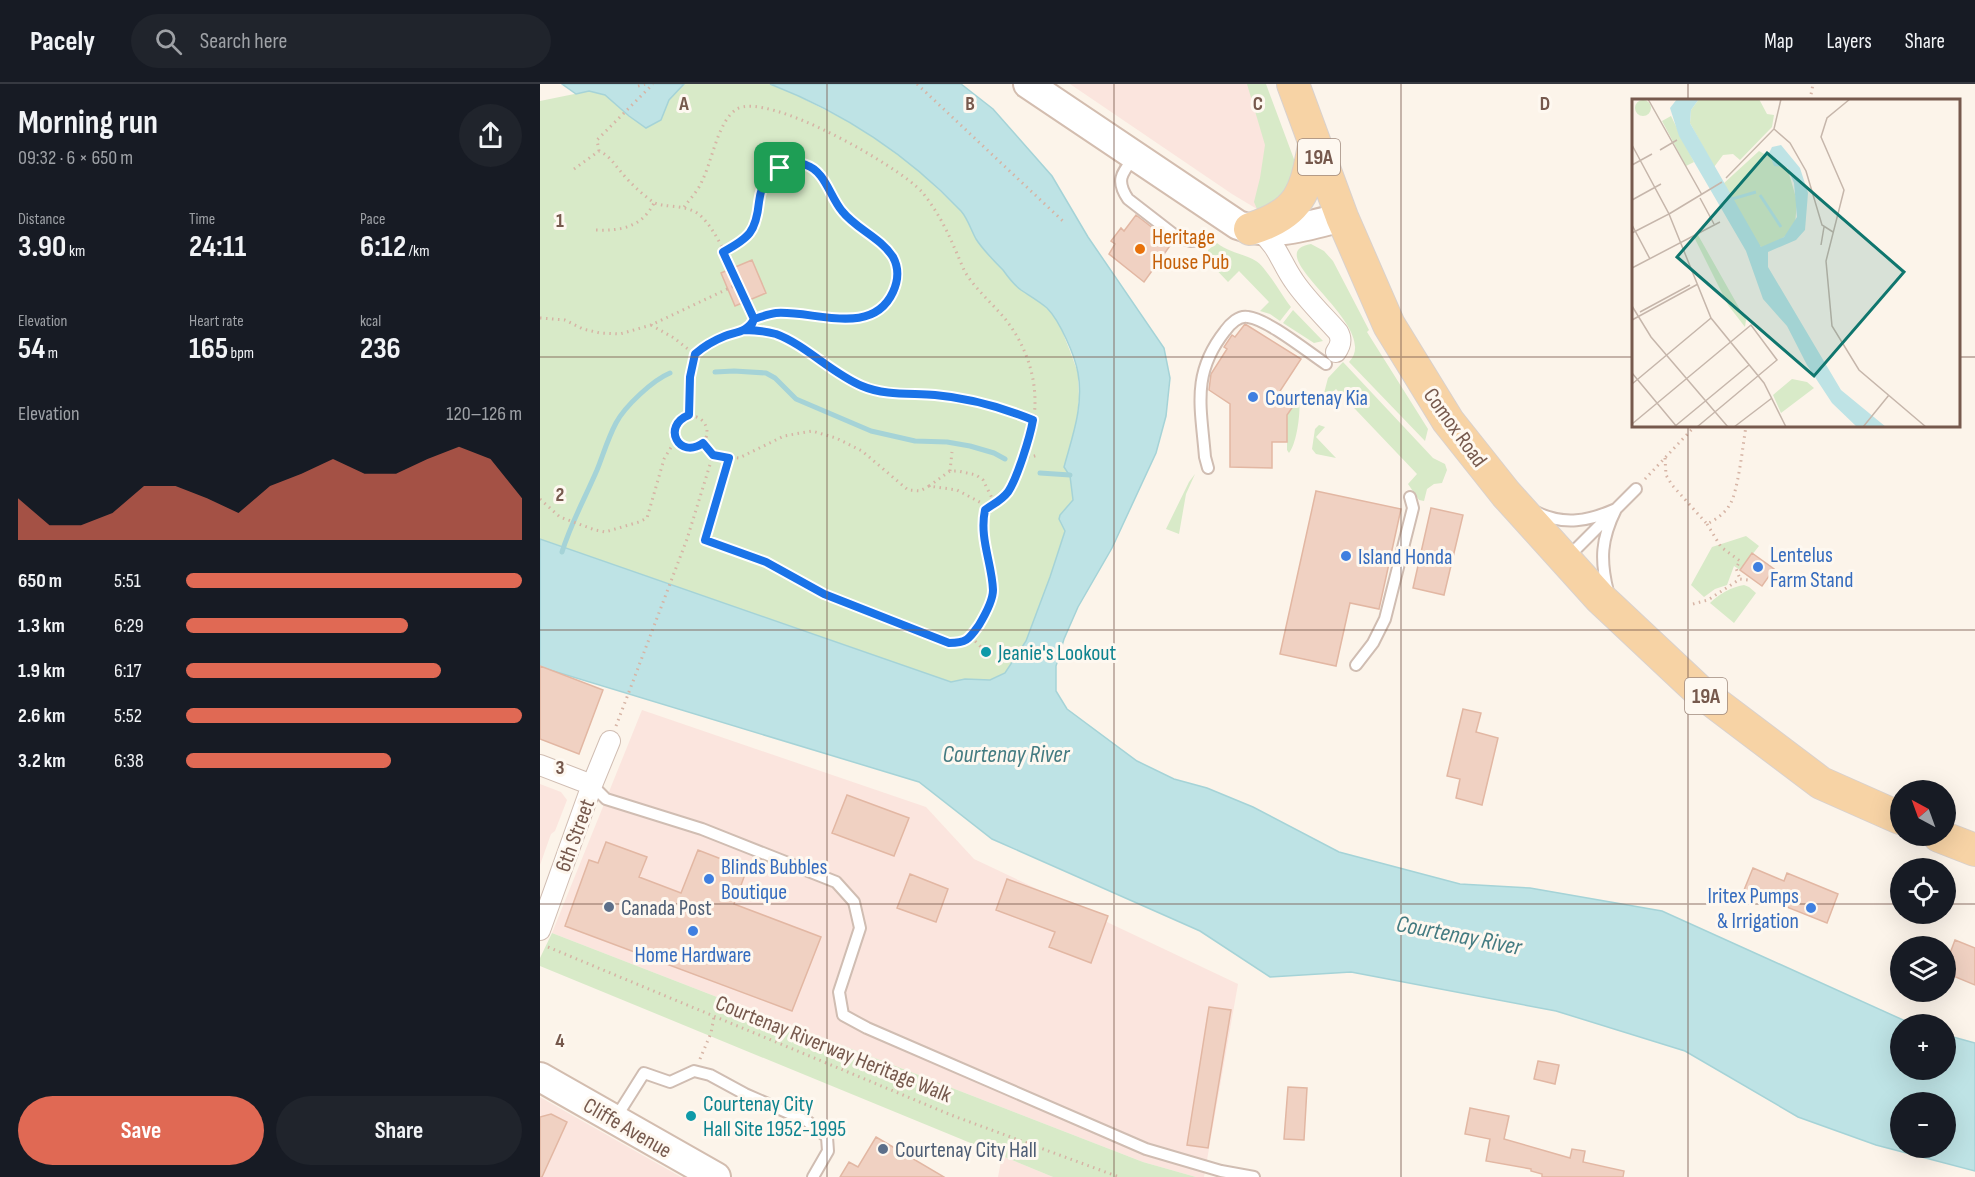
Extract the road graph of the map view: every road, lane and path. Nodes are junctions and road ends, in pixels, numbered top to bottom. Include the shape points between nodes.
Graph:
1 (645, 84) edge
2 (653, 84) edge
3 (917, 84) edge
4 (1028, 84) edge
5 (1293, 84) edge
6 (1813, 84) edge
7 (638, 86) dead end
8 (1810, 99) edge
9 (1314, 145) junction
10 (599, 151) junction
11 (1135, 156) junction
12 (573, 169) dead end
13 (654, 203) junction
14 (684, 207) junction
15 (1342, 217) junction
16 (1065, 223) dead end
17 (596, 230) dead end
18 (1254, 230) junction
19 (1199, 240) dead end
20 (723, 252) junction
21 (738, 284) junction
22 (540, 318) edge
23 (754, 319) junction
24 (651, 325) junction
25 (744, 330) junction
26 (695, 354) junction
27 (1331, 358) joint
28 (689, 415) junction
29 (1033, 420) junction
30 (1693, 428) edge
31 (1746, 428) edge
32 (676, 439) junction
33 (703, 443) junction
34 (952, 452) dead end
35 (713, 455) junction
36 (1038, 455) dead end
37 (1022, 456) junction
38 (729, 458) junction
39 (1665, 458) junction
40 (1208, 468) dead end
41 (950, 471) junction
42 (928, 486) junction
43 (1500, 487) junction
44 (1636, 489) joint
45 (1410, 496) dead end
46 (540, 499) edge
47 (995, 504) junction
48 (988, 507) junction
49 (1616, 509) junction
50 (1707, 524) junction
51 (1565, 560) junction
52 (1740, 579) junction
53 (1748, 580) dead end
54 (1693, 604) dead end
55 (1615, 613) junction
56 (971, 636) junction
57 (986, 652) dead end
58 (1356, 665) dead end
59 (610, 741) joint
60 (540, 765) edge
61 (592, 785) junction
62 (1890, 814) edge
63 (1956, 843) edge
64 (1975, 850) edge
65 (542, 938) edge
66 (714, 1016) junction
67 (705, 1049) dead end
68 (540, 1077) edge
69 (615, 1120) junction
70 (815, 1176) edge
71 (716, 1177) edge
72 (1119, 1177) edge
73 (1254, 1177) edge

1 - 7 path
2 - 10 path via 597,140
3 - 16 path
4 - 11 street
5 - 9 main road, 19A
6 - 8 path
9 - 15 main road, 19A
9 - 18 main road via 1308,180 1299,198 1275,220
10 - 12 path
10 - 13 path via 608,155 622,174
11 - 18 street via 1228,219
11 - 19 lane via 1120,181 1128,199 1177,237
13 - 14 path
13 - 17 path via 633,226
14 - 20 path via 704,218
14 - 29 path via 702,182 728,118 738,108 753,105 810,123 878,159 921,191 940,218 965,272 1007,321 1035,380
15 - 18 street via 1280,232
15 - 43 main road, Comox Road / 19A via 1389,325 1448,421
18 - 27 street via 1268,238 1294,281 1338,332 1341,345
20 - 21 path
20 - 23 path via 751,233 765,181 780,168 794,163 819,173 845,216 878,241 895,263 897,281 892,295 870,315 846,319 774,313
21 - 23 path
21 - 24 path
22 - 24 path via 565,320 583,329 610,334
23 - 25 path
24 - 26 path
25 - 26 path
25 - 29 path via 786,339 865,387 978,401
26 - 28 path
27 - 40 lane via 1248,316 1232,323 1213,348 1200,382
28 - 32 path via 676,424
28 - 33 path via 704,421 707,436
29 - 37 path
30 - 39 path
31 - 50 path via 1731,505
32 - 33 path via 688,448
32 - 46 path via 664,459 647,518 639,522 605,532 595,530 560,517
33 - 35 path
34 - 41 path
35 - 38 path
35 - 59 path via 687,539
36 - 37 path
37 - 47 path via 1009,491
38 - 42 path via 739,458 784,436 812,431 862,451 909,490 920,491
38 - 56 path via 705,540 766,562 824,594 949,643 962,643
39 - 44 path
39 - 50 path via 1666,475 1672,485
41 - 42 path
41 - 47 path via 983,480
42 - 48 path via 957,490
43 - 49 lane via 1527,508 1562,520 1580,521
43 - 51 main road, Comox Road / 19A
44 - 49 lane
45 - 58 lane via 1413,508 1386,619
47 - 48 path
48 - 56 path via 983,536 993,592 985,615
49 - 51 lane
49 - 55 lane via 1603,546 1603,569
50 - 52 path via 1721,547 1740,561 1736,568
51 - 55 main road, Comox Road / 19A
52 - 53 path
52 - 54 path via 1708,600
55 - 62 main road, Comox Road / 19A via 1698,690 1821,783
56 - 57 path
59 - 61 street, 6th Street
60 - 61 street
61 - 65 street, 6th Street
61 - 73 lane via 606,799 702,829 836,882 854,902 860,928 839,992 843,1015 1146,1149
63 - 64 main road
65 - 66 path, Courtenay Riverway Heritage Walk
66 - 67 path
66 - 72 path, Courtenay Riverway Heritage Walk via 951,1114
68 - 69 street, Cliffe Avenue
69 - 70 lane via 644,1073 670,1082 694,1071 710,1075 799,1117 827,1137 828,1151
69 - 71 street, Cliffe Avenue

